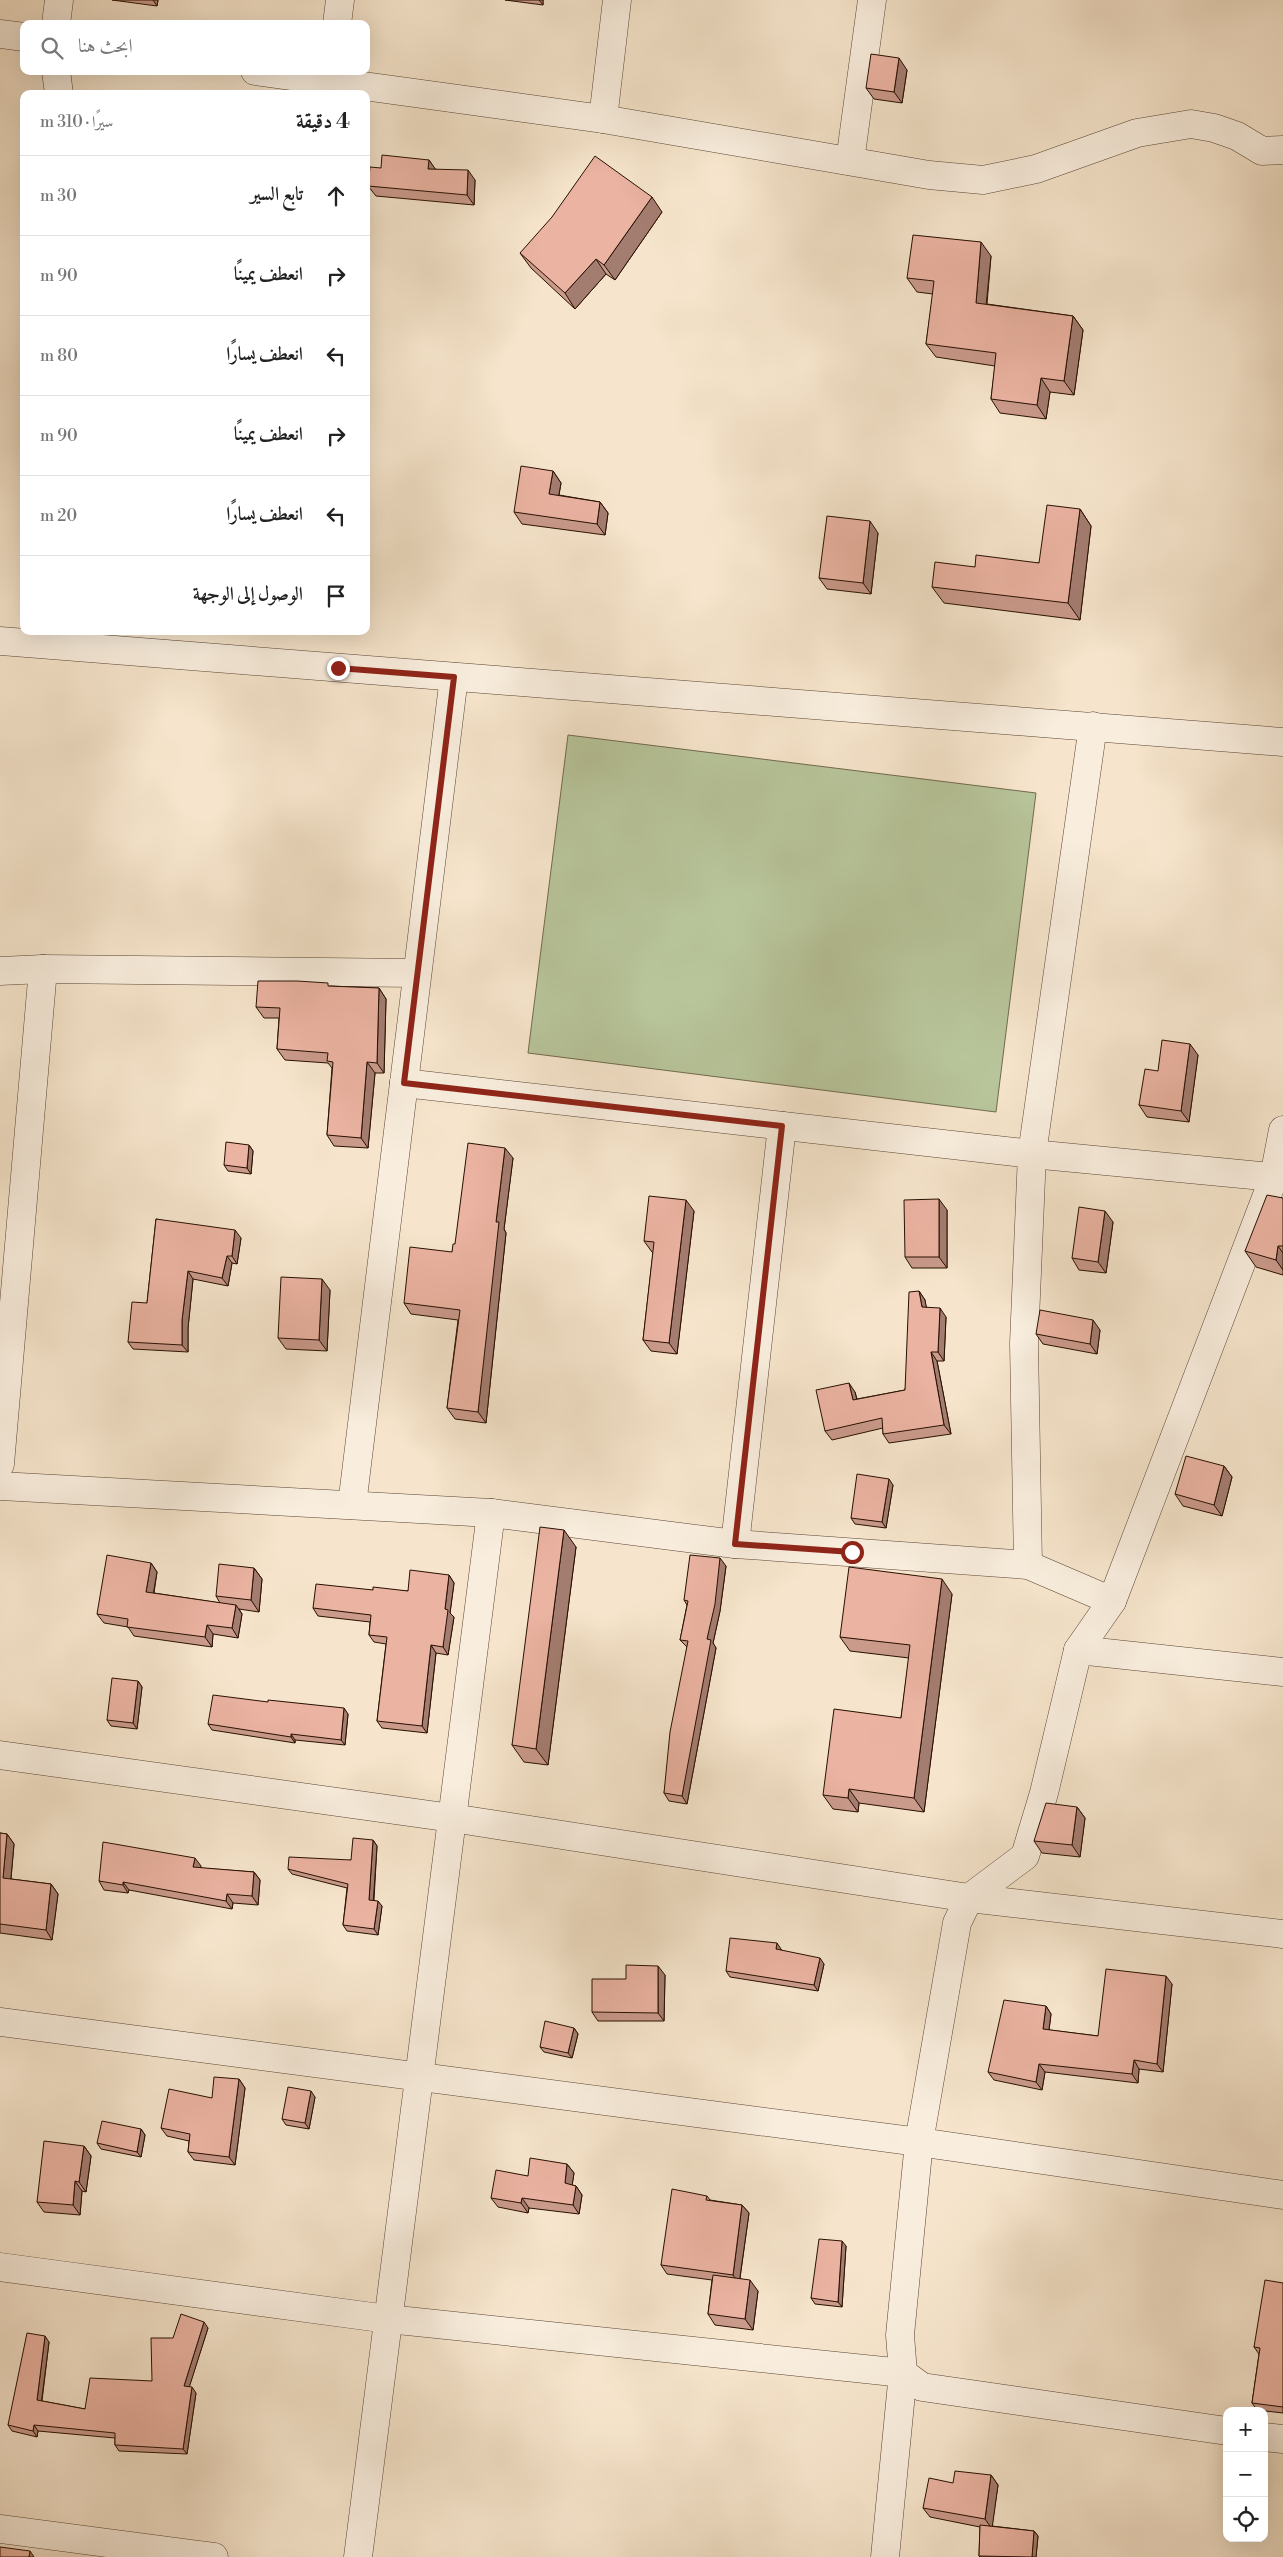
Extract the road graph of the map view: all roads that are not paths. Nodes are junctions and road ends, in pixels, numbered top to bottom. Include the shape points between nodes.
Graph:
1 (59, 0) edge
2 (340, 0) edge
3 (617, 0) edge
4 (872, 0) edge
5 (56, 20) edge
6 (338, 20) edge
7 (0, 34) edge
8 (20, 36) edge
9 (57, 75) edge
10 (305, 75) edge
11 (330, 77) edge
12 (58, 90) edge
13 (603, 120) junction
14 (1283, 150) edge
15 (850, 161) junction
16 (69, 639) edge
17 (0, 641) edge
18 (454, 677) junction
19 (1093, 726) junction
20 (1283, 742) edge
21 (43, 969) junction
22 (0, 971) edge
23 (417, 973) junction
24 (404, 1083) junction
25 (782, 1126) junction
26 (1283, 1130) edge
27 (1032, 1154) junction
28 (1279, 1177) edge
29 (0, 1464) edge
30 (0, 1486) edge
31 (352, 1505) junction
32 (492, 1513) junction
33 (735, 1544) junction
34 (1028, 1565) junction
35 (1112, 1602) junction
36 (1078, 1650) junction
37 (1283, 1672) edge
38 (0, 1756) edge
39 (452, 1818) junction
40 (969, 1898) junction
41 (1283, 1934) edge
42 (0, 2022) edge
43 (419, 2078) junction
44 (919, 2142) junction
45 (1283, 2195) edge
46 (0, 2267) edge
47 (388, 2319) junction
48 (903, 2373) junction
49 (1223, 2430) edge
50 (1268, 2437) edge
51 (1283, 2439) edge
52 (0, 2529) edge
53 (214, 2557) edge
54 (358, 2557) edge
55 (885, 2557) edge

1 - 5 street
2 - 6 street
3 - 13 street
4 - 15 street
7 - 8 street
9 - 12 street
10 - 11 street
11 - 13 street
13 - 15 street
14 - 15 street via 1262,151 1237,136 1191,124 1137,133 1036,169 983,180 929,175
16 - 17 street
16 - 18 street
18 - 19 street
18 - 23 street
19 - 20 street
19 - 27 street
21 - 22 street
21 - 23 street
21 - 29 street
23 - 24 street
24 - 25 street
24 - 31 street
25 - 27 street
25 - 33 street
26 - 28 street
27 - 28 street
27 - 34 street via 1024,1342
28 - 35 street
30 - 31 street
31 - 32 street
32 - 33 street
32 - 39 street
33 - 34 street
34 - 35 street
35 - 36 street
36 - 37 street
36 - 40 street via 1044,1793 1025,1856
38 - 39 street
39 - 40 street
39 - 43 street
40 - 41 street
40 - 44 street via 957,1923
42 - 43 street
43 - 44 street
43 - 47 street
44 - 45 street
44 - 48 street via 900,2335
46 - 47 street
47 - 48 street
47 - 54 street
48 - 49 street via 922,2387
48 - 55 street
50 - 51 street
52 - 53 street

